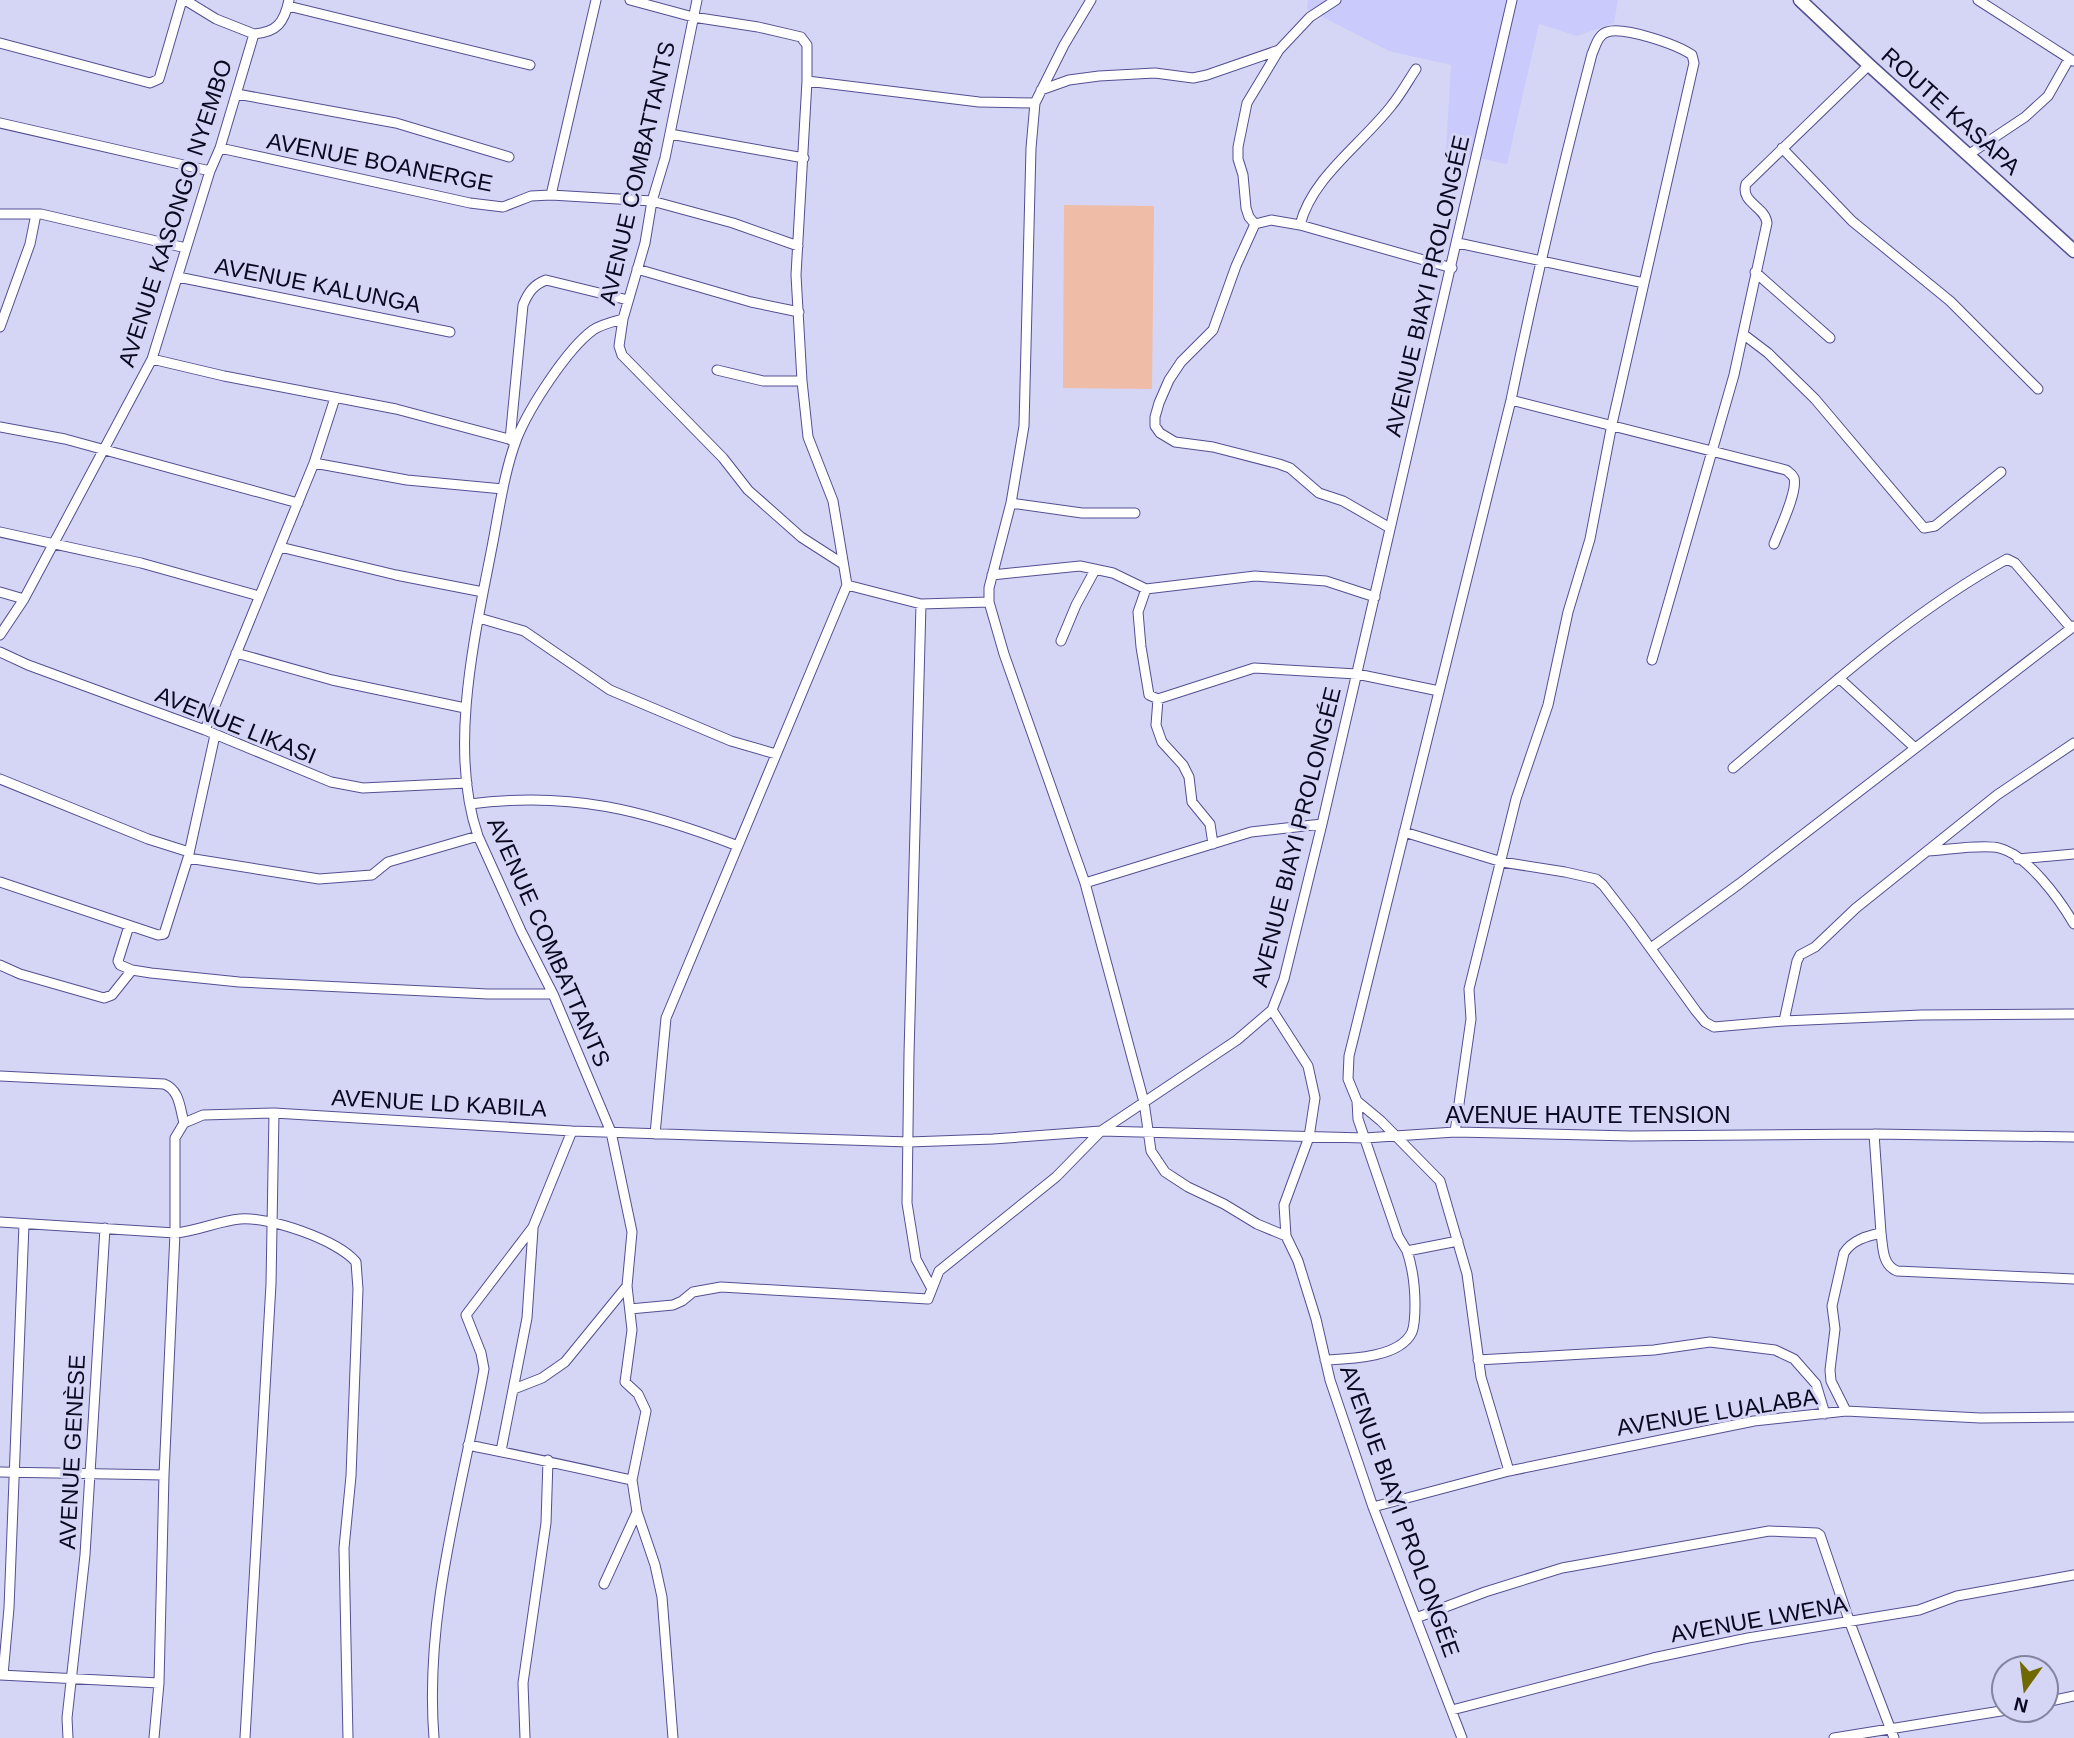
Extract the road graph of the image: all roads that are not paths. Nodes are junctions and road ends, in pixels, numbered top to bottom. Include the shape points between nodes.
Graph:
1 (183, 0) edge
2 (596, 0) edge
3 (630, 0) edge
4 (697, 0) edge
5 (1091, 0) edge
6 (1335, 0) edge
7 (1512, 0) edge
8 (1978, 0) edge
9 (289, 3) edge
10 (1809, 3) edge
11 (693, 17) junction
12 (254, 34) junction
13 (0, 43) edge
14 (1279, 50) junction
15 (2071, 60) edge
16 (530, 65) dead end
17 (1869, 65) junction
18 (1416, 69) dead end
19 (807, 81) junction
20 (1041, 90) junction
21 (237, 94) junction
22 (1035, 103) junction
23 (0, 123) edge
24 (670, 134) junction
25 (220, 148) junction
26 (1782, 148) junction
27 (1968, 155) junction
28 (509, 157) dead end
29 (804, 158) junction
30 (210, 171) junction
31 (551, 195) junction
32 (652, 201) junction
33 (0, 214) edge
34 (36, 214) junction
35 (1255, 224) junction
36 (1300, 225) junction
37 (1458, 243) junction
38 (798, 246) junction
39 (186, 248) junction
40 (2074, 251) edge
41 (1540, 263) junction
42 (1452, 268) junction
43 (637, 269) junction
44 (1755, 272) junction
45 (178, 277) junction
46 (1644, 283) junction
47 (628, 300) junction
48 (799, 312) junction
49 (2, 316) edge
50 (623, 319) junction
51 (0, 327) edge
52 (450, 332) dead end
53 (1743, 334) junction
54 (1830, 338) dead end
55 (152, 359) junction
56 (717, 370) dead end
57 (802, 380) junction
58 (2038, 388) dead end
59 (335, 398) junction
60 (1511, 400) junction
61 (1612, 424) junction
62 (0, 427) edge
63 (513, 440) junction
64 (103, 449) junction
65 (1711, 450) junction
66 (314, 463) junction
67 (2001, 472) dead end
68 (503, 489) junction
69 (298, 503) junction
70 (1011, 503) junction
71 (1135, 513) dead end
72 (1390, 528) junction
73 (0, 532) edge
74 (54, 544) junction
75 (1774, 544) dead end
76 (279, 547) junction
77 (843, 564) junction
78 (1095, 570) junction
79 (992, 575) junction
80 (848, 585) junction
81 (1146, 589) junction
82 (0, 592) edge
83 (483, 592) junction
84 (259, 596) junction
85 (1374, 597) junction
86 (24, 599) junction
87 (989, 602) junction
88 (921, 604) junction
89 (479, 618) junction
90 (2073, 627) edge
91 (0, 635) edge
92 (1061, 640) dead end
93 (0, 652) edge
94 (236, 653) junction
95 (1652, 660) dead end
96 (1357, 674) junction
97 (1839, 678) junction
98 (1439, 691) junction
99 (1158, 699) junction
100 (465, 708) junction
101 (205, 730) junction
102 (215, 735) junction
103 (2074, 743) edge
104 (1914, 747) junction
105 (776, 754) junction
106 (1733, 768) dead end
107 (0, 779) edge
108 (467, 783) junction
109 (470, 804) junction
110 (1322, 824) junction
111 (1404, 832) junction
112 (478, 836) junction
113 (1213, 844) junction
114 (738, 846) junction
115 (1927, 851) junction
116 (2074, 854) edge
117 (189, 855) junction
118 (2018, 859) junction
119 (1502, 862) junction
120 (0, 882) edge
121 (1085, 883) junction
122 (2074, 924) edge
123 (129, 926) junction
124 (1651, 948) junction
125 (0, 965) edge
126 (132, 970) junction
127 (553, 994) junction
128 (1272, 1010) junction
129 (2074, 1014) edge
130 (1784, 1021) junction
131 (0, 1076) edge
132 (1357, 1101) junction
133 (1144, 1102) junction
134 (274, 1113) junction
135 (184, 1124) junction
136 (572, 1130) junction
137 (1101, 1131) junction
138 (611, 1132) junction
139 (1148, 1132) junction
140 (1455, 1132) junction
141 (655, 1134) junction
142 (1874, 1134) junction
143 (1395, 1136) junction
144 (1309, 1137) junction
145 (2074, 1137) edge
146 (1365, 1138) junction
147 (909, 1142) junction
148 (0, 1222) edge
149 (272, 1223) junction
150 (24, 1224) junction
151 (534, 1227) junction
152 (104, 1228) junction
153 (175, 1233) junction
154 (1881, 1233) junction
155 (1286, 1236) junction
156 (1458, 1241) junction
157 (1407, 1251) junction
158 (2074, 1279) edge
159 (627, 1286) junction
160 (932, 1289) junction
161 (630, 1309) junction
162 (1325, 1360) junction
163 (1478, 1360) junction
164 (514, 1389) junction
165 (1846, 1411) junction
166 (1825, 1414) junction
167 (2074, 1417) edge
168 (468, 1445) junction
169 (502, 1451) junction
170 (548, 1460) junction
171 (1509, 1471) junction
172 (0, 1472) edge
173 (14, 1473) junction
174 (88, 1473) junction
175 (164, 1475) junction
176 (632, 1480) junction
177 (1373, 1507) junction
178 (637, 1512) junction
179 (2074, 1575) edge
180 (604, 1584) dead end
181 (1416, 1618) junction
182 (1850, 1623) junction
183 (2, 1675) edge
184 (71, 1677) junction
185 (159, 1683) junction
186 (1452, 1710) junction
187 (1990, 1712) edge
188 (1891, 1727) junction
189 (68, 1738) edge
190 (155, 1738) edge
191 (245, 1738) edge
192 (348, 1738) edge
193 (435, 1738) edge
194 (525, 1738) edge
195 (673, 1738) edge
196 (1462, 1738) edge
197 (1834, 1738) edge
198 (1894, 1738) edge

1 - 12 street
1 - 13 street via 155,83
2 - 31 street
3 - 11 street
4 - 11 street, AVENUE COMBATTANTS
5 - 20 street
6 - 14 street
7 - 37 street, AVENUE BIAYI PROLONGÉE
8 - 15 street
9 - 12 street via 279,26 270,33
9 - 16 street
10 - 17 main road, ROUTE KASAPA
11 - 19 street via 802,37 807,45
11 - 24 street, AVENUE COMBATTANTS
12 - 21 street, AVENUE KASONGO NYEMBO
14 - 20 street via 1193,78 1156,73 1099,76
14 - 35 street via 1247,103 1238,146 1245,208
15 - 27 street via 2048,96
17 - 26 street
17 - 27 main road, ROUTE KASAPA
18 - 36 street via 1393,104 1315,190
19 - 22 street via 978,102
19 - 29 street
20 - 22 street
21 - 25 street, AVENUE KASONGO NYEMBO
21 - 28 street via 396,123
22 - 70 street via 1024,426
23 - 30 street
24 - 29 street
24 - 32 street, AVENUE COMBATTANTS
25 - 30 street, AVENUE KASONGO NYEMBO
25 - 31 street, AVENUE BOANERGE via 470,203 503,206
26 - 44 street via 1744,191 1767,219
26 - 58 street via 1852,221 1950,301
27 - 40 main road, ROUTE KASAPA
29 - 38 street
30 - 39 street, AVENUE KASONGO NYEMBO
31 - 32 street, AVENUE BOANERGE
32 - 38 street, AVENUE BOANERGE
32 - 43 street, AVENUE COMBATTANTS
33 - 34 street, AVENUE KALUNGA
34 - 39 street, AVENUE KALUNGA
34 - 49 street via 30,244
35 - 36 street via 1271,220
35 - 72 street via 1213,330 1169,380 1158,403 1155,426 1175,442 1213,447 1290,468 1319,492
36 - 42 street
37 - 41 street
37 - 42 street, AVENUE BIAYI PROLONGÉE
38 - 48 street
39 - 45 street, AVENUE KASONGO NYEMBO
41 - 46 street
41 - 46 street via 1598,39 1615,30 1631,33 1684,49 1695,63
41 - 60 street
42 - 72 street, AVENUE BIAYI PROLONGÉE
43 - 47 street, AVENUE COMBATTANTS
43 - 48 street
44 - 53 street
44 - 54 street
45 - 52 street, AVENUE KALUNGA
45 - 55 street, AVENUE KASONGO NYEMBO
46 - 61 street
47 - 50 street, AVENUE COMBATTANTS
47 - 63 street via 546,280 531,290 523,305
48 - 57 street
49 - 51 street
50 - 63 street, AVENUE COMBATTANTS via 605,324 581,341 537,398
50 - 77 street via 622,355 723,458 748,490 801,537
53 - 65 street
53 - 67 street via 1815,398 1924,528 1935,526
55 - 59 street
55 - 64 street, AVENUE KASONGO NYEMBO
56 - 57 street via 763,381
57 - 77 street via 808,438 833,501
59 - 63 street
59 - 66 street
60 - 61 street
60 - 98 street
61 - 65 street
61 - 119 street via 1590,539
62 - 64 street
63 - 68 street, AVENUE COMBATTANTS
64 - 69 street
64 - 74 street, AVENUE KASONGO NYEMBO
65 - 75 street via 1792,474 1793,493
65 - 95 street
66 - 68 street via 407,480
66 - 69 street
68 - 83 street, AVENUE COMBATTANTS
69 - 76 street
70 - 71 street via 1082,513
70 - 79 street
72 - 85 street, AVENUE BIAYI PROLONGÉE
73 - 74 street
74 - 84 street
74 - 86 street, AVENUE KASONGO NYEMBO
76 - 83 street
76 - 84 street
77 - 80 street
78 - 79 street via 1080,566
78 - 81 street via 1114,573
78 - 92 street
79 - 87 street
80 - 88 street
80 - 105 street
81 - 85 street via 1255,576 1326,581
81 - 99 street via 1138,612 1141,648 1149,695
82 - 86 street
83 - 89 street, AVENUE COMBATTANTS
84 - 94 street
85 - 96 street, AVENUE BIAYI PROLONGÉE
86 - 91 street, AVENUE KASONGO NYEMBO
87 - 88 street
87 - 121 street
88 - 147 street
89 - 100 street, AVENUE COMBATTANTS
89 - 105 street via 524,631 610,690 731,741
90 - 97 street via 2007,559 1938,600
90 - 104 street
93 - 101 street, AVENUE LIKASI
94 - 100 street via 332,680
94 - 101 street
96 - 98 street
96 - 99 street via 1254,668
96 - 110 street, AVENUE BIAYI PROLONGÉE
97 - 104 street
97 - 106 street
98 - 111 street
99 - 113 street via 1156,725 1162,742 1189,777 1192,802 1210,824
100 - 108 street, AVENUE COMBATTANTS
101 - 102 street, AVENUE LIKASI
102 - 108 street, AVENUE LIKASI via 348,786
102 - 117 street
103 - 115 street via 1997,795
104 - 124 street
105 - 114 street
107 - 117 street
108 - 109 street, AVENUE COMBATTANTS
109 - 112 street, AVENUE COMBATTANTS
109 - 114 street via 520,799 612,806 675,822
110 - 113 street via 1251,832
110 - 128 street, AVENUE BIAYI PROLONGÉE via 1284,979
111 - 119 street
111 - 132 street via 1349,1056 1348,1079
112 - 117 street via 386,863 372,875 339,879
112 - 127 street, AVENUE COMBATTANTS
113 - 121 street
114 - 141 street via 666,1018
115 - 118 street via 1994,847
115 - 130 street via 1800,955
116 - 118 street
117 - 123 street via 164,934
118 - 122 street via 2048,885
119 - 124 street via 1596,879
119 - 140 street via 1469,989 1471,1019
120 - 123 street
121 - 133 street
123 - 126 street via 118,961
124 - 130 street via 1705,1022 1721,1028
125 - 126 street via 104,998
126 - 127 street via 239,982
127 - 138 street, AVENUE COMBATTANTS
128 - 133 street, AVENUE LD KABILA via 1237,1040
128 - 144 street, AVENUE BIAYI PROLONGÉE via 1308,1066 1315,1098
129 - 130 street
131 - 135 street via 164,1084 176,1092
132 - 143 street
132 - 146 street
133 - 137 street, AVENUE LD KABILA
133 - 139 street
134 - 135 street, AVENUE LD KABILA via 203,1115
134 - 136 street, AVENUE LD KABILA
134 - 149 street
135 - 153 street via 175,1138
136 - 138 street, AVENUE LD KABILA
136 - 151 street
137 - 139 street, AVENUE HAUTE TENSION
137 - 147 street, AVENUE LD KABILA
137 - 160 street via 1056,1177 939,1271
138 - 141 street, AVENUE LD KABILA
138 - 159 street, AVENUE COMBATTANTS via 632,1232
139 - 144 street, AVENUE HAUTE TENSION
139 - 155 street via 1151,1151 1166,1172
140 - 142 street, AVENUE HAUTE TENSION
140 - 143 street, AVENUE HAUTE TENSION
141 - 147 street, AVENUE LD KABILA
142 - 145 street, AVENUE HAUTE TENSION
142 - 154 street
143 - 146 street, AVENUE HAUTE TENSION
143 - 156 street via 1440,1181
144 - 146 street, AVENUE HAUTE TENSION
144 - 155 street, AVENUE BIAYI PROLONGÉE via 1284,1205
146 - 157 street
147 - 160 street via 907,1203 912,1237 916,1259
148 - 150 street
149 - 153 street via 242,1219
149 - 191 street
149 - 192 street via 317,1236 356,1262 351,1476 344,1548
150 - 152 street
150 - 173 street
151 - 164 street via 527,1318
151 - 168 street via 466,1315 484,1369
152 - 153 street
152 - 174 street, AVENUE GENÈSE
153 - 175 street
154 - 158 street via 1886,1262 1897,1271
154 - 165 street via 1848,1246 1832,1306 1835,1329 1830,1375
155 - 162 street, AVENUE BIAYI PROLONGÉE via 1298,1261
156 - 157 street
156 - 163 street
157 - 162 street via 1415,1274 1413,1331 1407,1340 1386,1352
159 - 161 street, AVENUE COMBATTANTS
159 - 164 street via 565,1362
160 - 161 street via 928,1300 720,1287 692,1292 673,1305
161 - 176 street, AVENUE COMBATTANTS via 625,1382 646,1411
162 - 177 street, AVENUE BIAYI PROLONGÉE
163 - 166 street via 1654,1350 1710,1342 1775,1350 1794,1359 1816,1384
163 - 171 street
164 - 169 street
165 - 166 street, AVENUE LUALABA
165 - 167 street, AVENUE LUALABA
166 - 171 street, AVENUE LUALABA via 1754,1421
168 - 169 street
168 - 193 street via 453,1517 431,1680
169 - 170 street
170 - 176 street
170 - 194 street via 546,1523 523,1683
171 - 177 street, AVENUE LUALABA
172 - 173 street
173 - 174 street
173 - 183 street
174 - 175 street
174 - 184 street, AVENUE GENÈSE via 85,1555
175 - 185 street
176 - 178 street, AVENUE COMBATTANTS
177 - 181 street, AVENUE BIAYI PROLONGÉE
178 - 180 street
178 - 195 street, AVENUE COMBATTANTS via 662,1597
179 - 182 street, AVENUE LWENA via 1956,1596 1919,1610
181 - 182 street via 1562,1568 1769,1531 1820,1535
181 - 186 street, AVENUE BIAYI PROLONGÉE
182 - 186 street, AVENUE LWENA via 1653,1658
182 - 188 street
183 - 184 street
184 - 185 street
184 - 189 street, AVENUE GENÈSE
185 - 190 street
186 - 196 street, AVENUE BIAYI PROLONGÉE
187 - 188 street
188 - 197 street
188 - 198 street

